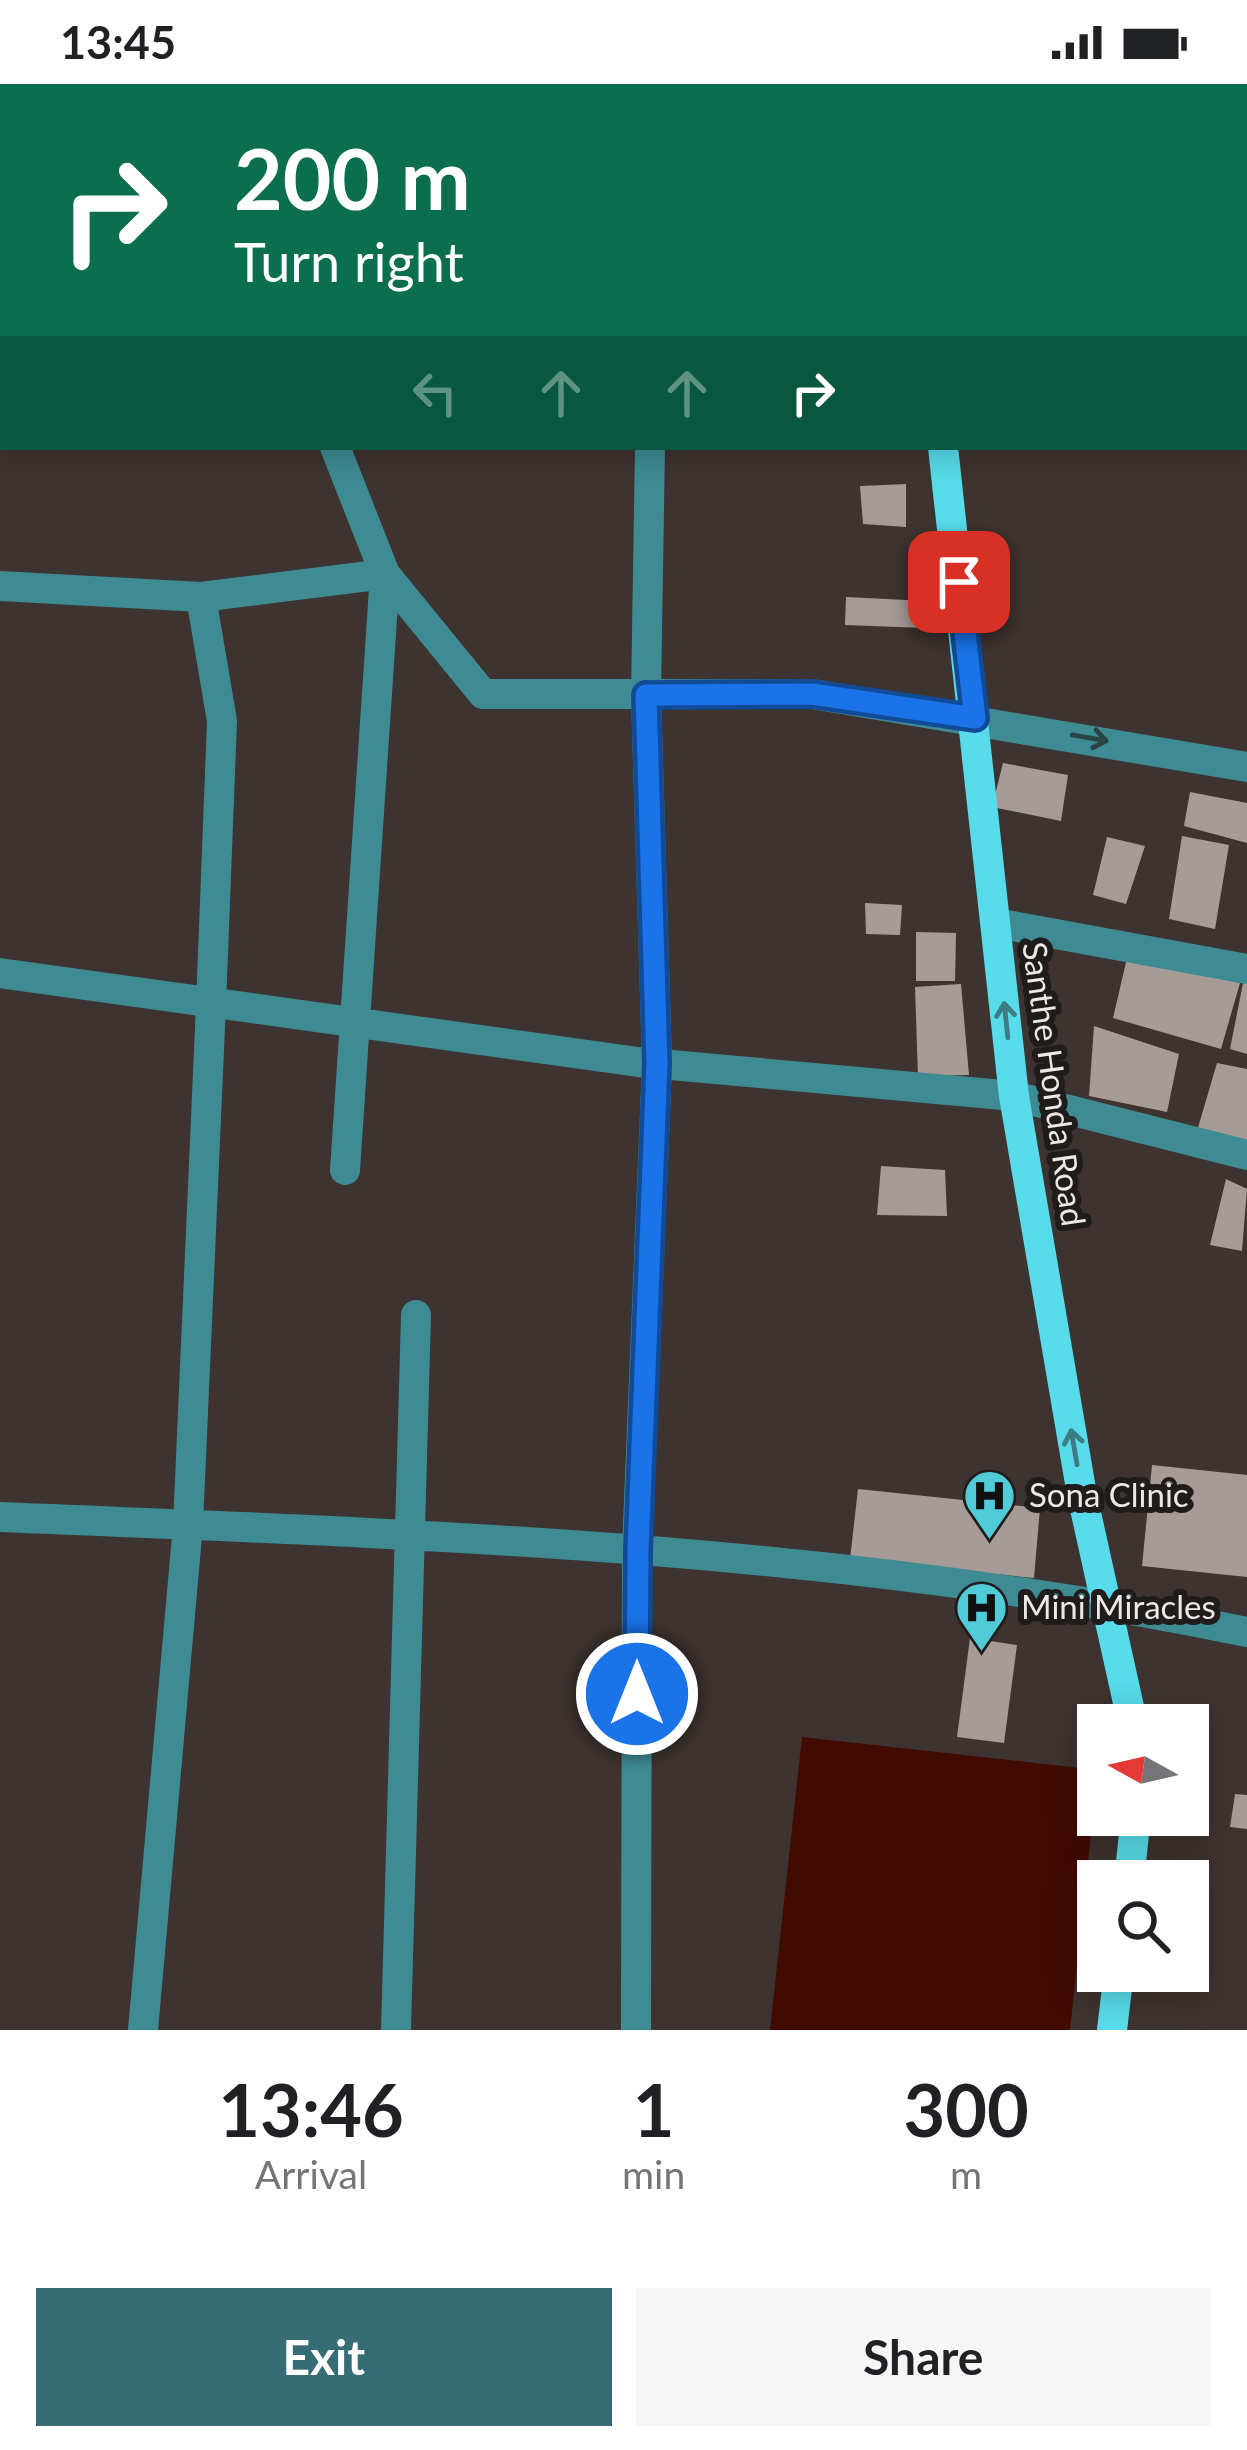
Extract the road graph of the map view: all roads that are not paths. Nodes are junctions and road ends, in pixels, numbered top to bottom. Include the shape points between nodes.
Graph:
1 (336, 450) edge
2 (650, 450) edge
3 (944, 450) edge
4 (385, 574) junction
5 (0, 586) edge
6 (201, 597) junction
7 (646, 695) junction
8 (975, 718) junction
9 (1247, 767) edge
10 (996, 923) junction
11 (1247, 969) edge
12 (0, 973) edge
13 (212, 1005) junction
14 (356, 1025) junction
15 (657, 1064) junction
16 (1014, 1096) junction
17 (1247, 1155) edge
18 (345, 1170) dead end
19 (416, 1315) dead end
20 (0, 1517) edge
21 (188, 1525) junction
22 (408, 1537) junction
23 (638, 1550) junction
24 (1102, 1602) junction
25 (1247, 1632) edge
26 (1128, 1704) edge
27 (1116, 1992) edge
28 (143, 2030) edge
29 (396, 2030) edge
30 (636, 2030) edge
31 (1112, 2030) edge

1 - 4 street
2 - 7 street
3 - 8 main road, Santhe Honda Road
4 - 6 street
4 - 7 street via 483,694
4 - 14 street
5 - 6 street
6 - 13 street via 222,721
7 - 8 street via 812,694
7 - 15 street
8 -> 9 street
8 - 10 main road, Santhe Honda Road
10 - 11 street
16 -> 10 main road, Santhe Honda Road
12 - 13 street
13 - 14 street
13 - 21 street
14 - 15 street
14 - 18 street
15 - 16 street
15 - 23 street
16 - 17 street
24 -> 16 main road, Santhe Honda Road
19 - 22 street
20 - 21 street
21 - 22 street
21 - 28 street
22 - 23 street
22 - 29 street
23 - 24 street via 882,1571
23 - 30 street
24 - 25 street
24 - 26 main road, Santhe Honda Road
27 - 31 main road

